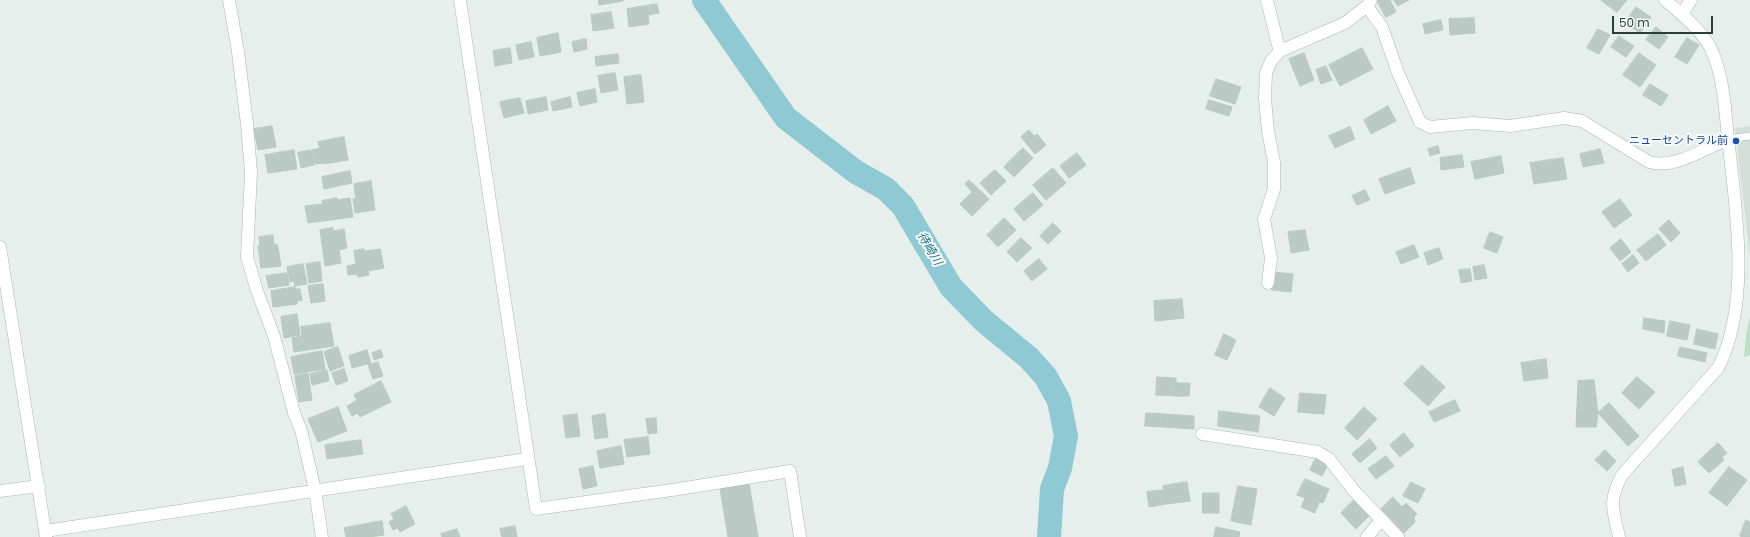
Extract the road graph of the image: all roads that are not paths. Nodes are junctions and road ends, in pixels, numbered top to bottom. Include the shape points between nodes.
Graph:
1 (228, 0) edge
2 (460, 0) edge
3 (1267, 0) edge
4 (1665, 0) edge
5 (1692, 0) edge
6 (1369, 3) edge
7 (1682, 14) junction
8 (1280, 51) junction
9 (1750, 136) edge
10 (1728, 139) junction
11 (0, 247) edge
12 (1268, 283) dead end
13 (1202, 434) dead end
14 (527, 459) junction
15 (39, 486) junction
16 (315, 490) junction
17 (0, 492) edge
18 (1382, 520) junction
19 (46, 534) edge
20 (322, 537) edge
21 (800, 537) edge
22 (1367, 537) edge
23 (1398, 537) edge
24 (1619, 537) edge

1 - 16 street via 238,52 251,172 247,257 274,336
2 - 14 street
3 - 8 street
4 - 7 street
5 - 7 street
6 - 8 street via 1345,23
6 - 10 street via 1382,27 1398,73 1420,122 1430,127 1474,123 1510,126 1564,118 1582,121 1649,162 1659,165 1677,161
7 - 10 street via 1704,38 1716,63 1723,94
8 - 12 street via 1271,61 1266,73 1265,99 1274,162 1274,189 1264,219 1270,258
9 - 10 lane
10 - 24 street via 1740,271 1733,332 1718,368 1622,475 1612,497
11 - 15 street
13 - 18 street via 1318,452 1328,459
14 - 16 street
14 - 21 street via 536,509 790,471
15 - 17 street
15 - 19 street
16 - 19 street
16 - 20 street
18 - 22 street
18 - 23 street

